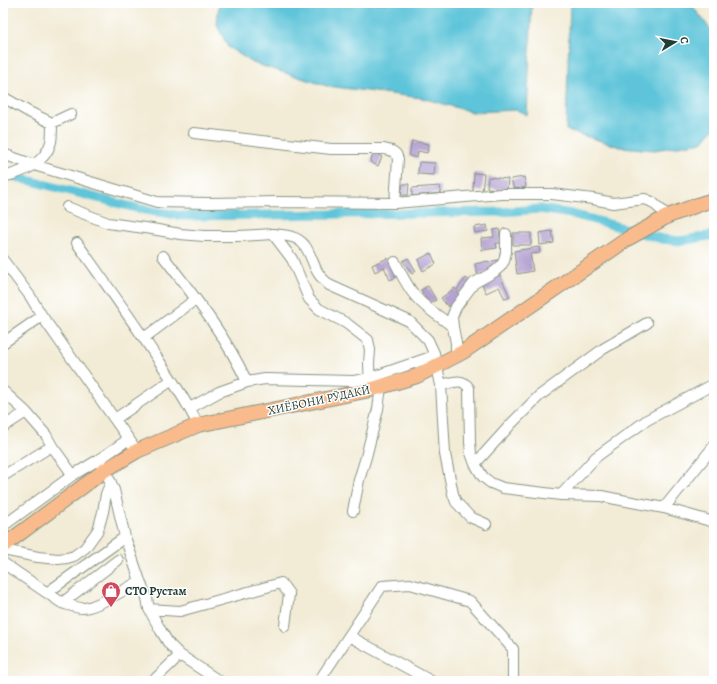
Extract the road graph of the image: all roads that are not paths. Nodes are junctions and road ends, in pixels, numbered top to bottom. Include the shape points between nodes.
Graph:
1 (3, 97) edge
2 (71, 114) dead end
3 (52, 123) junction
4 (194, 132) dead end
5 (3, 154) edge
6 (32, 166) junction
7 (3, 177) edge
8 (714, 200) edge
9 (395, 203) junction
10 (67, 207) dead end
11 (662, 219) junction
12 (273, 234) junction
13 (506, 234) dead end
14 (76, 243) dead end
15 (163, 256) dead end
16 (3, 260) edge
17 (395, 262) dead end
18 (196, 299) junction
19 (42, 316) junction
20 (647, 323) dead end
21 (453, 327) junction
22 (144, 338) junction
23 (3, 343) edge
24 (456, 356) junction
25 (435, 361) junction
26 (172, 380) junction
27 (247, 382) junction
28 (714, 384) edge
29 (374, 385) junction
30 (441, 385) junction
31 (3, 392) edge
32 (190, 408) junction
33 (26, 412) junction
34 (115, 419) junction
35 (198, 425) junction
36 (3, 427) edge
37 (129, 439) junction
38 (52, 446) junction
39 (714, 446) edge
40 (137, 451) junction
41 (475, 464) junction
42 (105, 471) junction
43 (73, 475) junction
44 (3, 476) edge
45 (561, 495) junction
46 (664, 508) junction
47 (353, 511) dead end
48 (714, 522) edge
49 (486, 524) dead end
50 (3, 526) edge
51 (125, 537) junction
52 (4, 544) edge
53 (118, 560) dead end
54 (3, 563) edge
55 (140, 581) junction
56 (48, 592) junction
57 (62, 602) junction
58 (149, 609) junction
59 (285, 626) dead end
60 (349, 636) junction
61 (180, 655) junction
62 (213, 679) edge
63 (153, 681) edge
64 (319, 681) edge
65 (431, 681) edge
66 (511, 681) edge

1 - 3 street
2 - 3 street
3 - 6 street via 51,141 45,156
4 - 9 street via 330,149 392,151 398,159
5 - 6 street
6 - 7 street
6 - 9 street via 157,202
8 - 11 highway, ХИЁБОНИ РӮДАКӢ
9 - 11 street via 501,194 552,194 613,203 645,199 652,202
10 - 12 street via 108,223 180,234
11 - 24 highway, ХИЁБОНИ РӮДАКӢ via 629,238
12 - 25 street via 300,240 320,276 329,285 409,321 428,340
12 - 29 street via 292,258 309,299 318,309 346,323 368,340
13 - 21 street via 504,261 494,272 474,283 456,307 452,317
14 - 22 street
15 - 18 street
16 - 19 street
17 - 21 street via 416,297
18 - 22 street
18 - 27 street via 239,364
19 - 23 street
19 - 34 street
20 - 41 street via 604,349 538,396
21 - 24 street
22 - 26 street
24 - 25 highway, ХИЁБОНИ РӮДАКӢ
25 - 29 highway, ХИЁБОНИ РӮДАКӢ via 417,376
25 - 30 street
26 - 32 street
26 - 34 street
27 - 29 street via 265,379 354,381
27 - 32 street via 219,392
28 - 45 street via 647,420 602,452
29 - 35 highway, ХИЁБОНИ РӮДАКӢ
29 - 47 street via 378,409
30 - 41 street via 461,381 470,388 470,442
30 - 49 street via 445,454 453,494 456,502 470,517
31 - 33 street
32 - 35 street
33 - 36 street
33 - 38 street
34 - 37 street
35 - 40 highway, ХИЁБОНИ РӮДАКӢ
37 - 40 street
37 - 42 street
38 - 43 street
38 - 44 street
39 - 46 street
40 - 42 highway, ХИЁБОНИ РӮДАКӢ
41 - 45 street via 483,477 503,488
42 - 43 street
42 - 51 street via 114,490
42 - 52 highway, ХИЁБОНИ РӮДАКӢ
42 - 52 street via 106,494 98,530 85,548 74,556 58,559 38,557
43 - 50 street
45 - 46 street via 601,496
46 - 48 street
51 - 55 street
51 - 56 street
53 - 57 street
54 - 56 street
55 - 57 street via 87,608
55 - 58 street
56 - 57 street
58 - 59 street via 180,611 280,584 289,594
58 - 61 street via 169,644
60 - 64 street
60 - 65 street
60 - 66 street via 382,586 410,584 470,601 513,649
61 - 62 street
61 - 63 street

